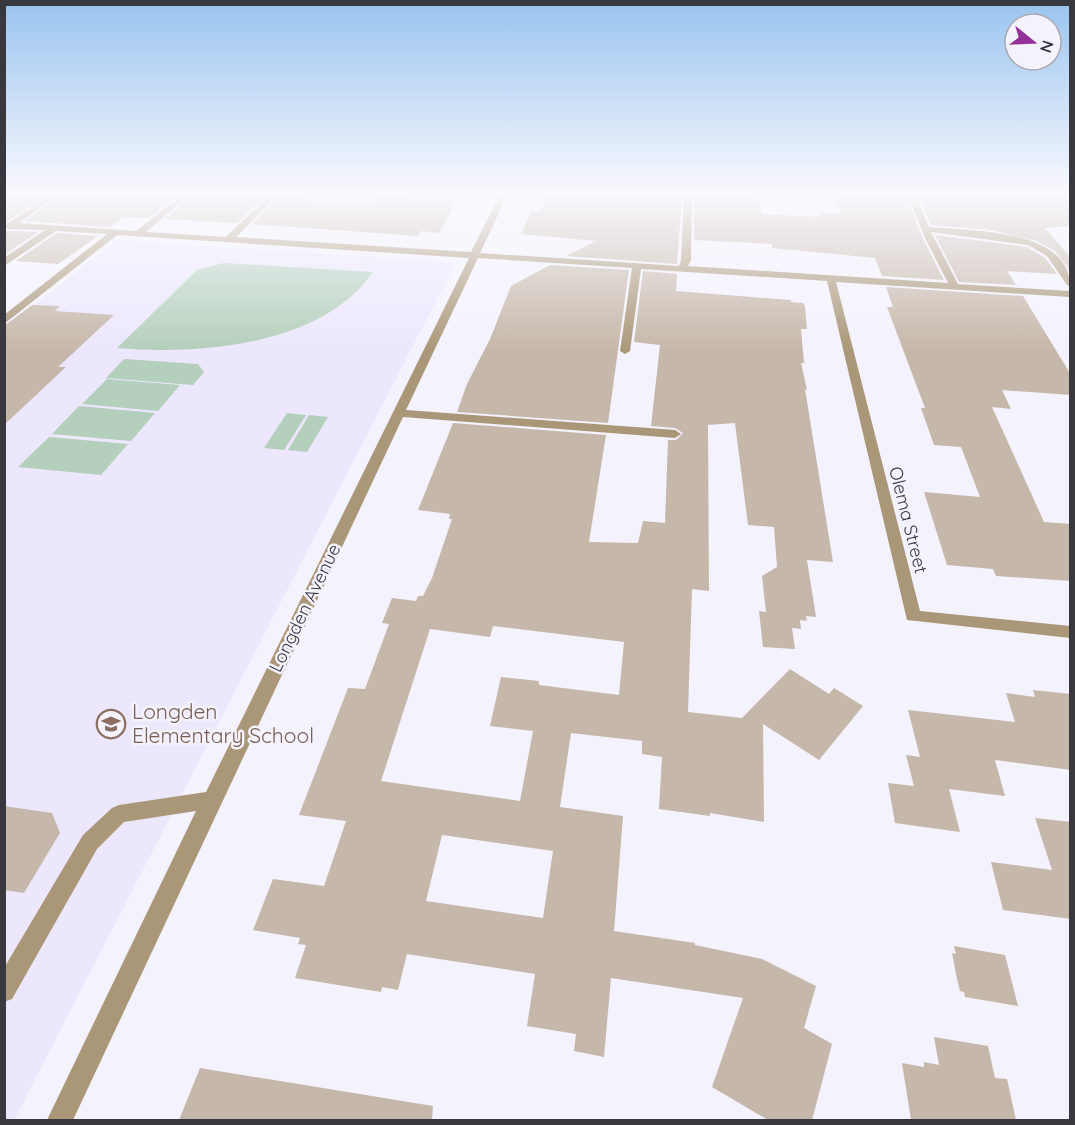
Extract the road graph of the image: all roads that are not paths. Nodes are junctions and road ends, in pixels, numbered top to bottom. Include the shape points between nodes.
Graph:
1 (28, 246) edge
2 (96, 246) edge
3 (328, 246) edge
4 (479, 246) edge
5 (686, 246) edge
6 (934, 246) edge
7 (1040, 246) edge
8 (475, 256) junction
9 (4, 263) edge
10 (637, 266) junction
11 (682, 269) junction
12 (831, 279) junction
13 (1071, 282) edge
14 (954, 286) junction
15 (1071, 294) edge
16 (4, 321) edge
17 (625, 351) dead end
18 (400, 413) junction
19 (675, 434) dead end
20 (1071, 632) edge
21 (212, 800) junction
22 (4, 991) edge
23 (60, 1120) edge

1 - 9 street
2 - 16 street
3 - 8 street
4 - 8 street, Longden Avenue
5 - 11 street
6 - 14 street
7 - 13 street via 1058,262
8 - 10 street
8 - 18 street, Longden Avenue
10 - 11 street
10 - 17 street
11 - 12 street
12 - 14 street
12 - 20 street, Olema Street via 913,616
14 - 15 street
18 - 19 street
18 - 21 street, Longden Avenue
21 - 22 street via 119,814 90,842
21 - 23 street, Longden Avenue

